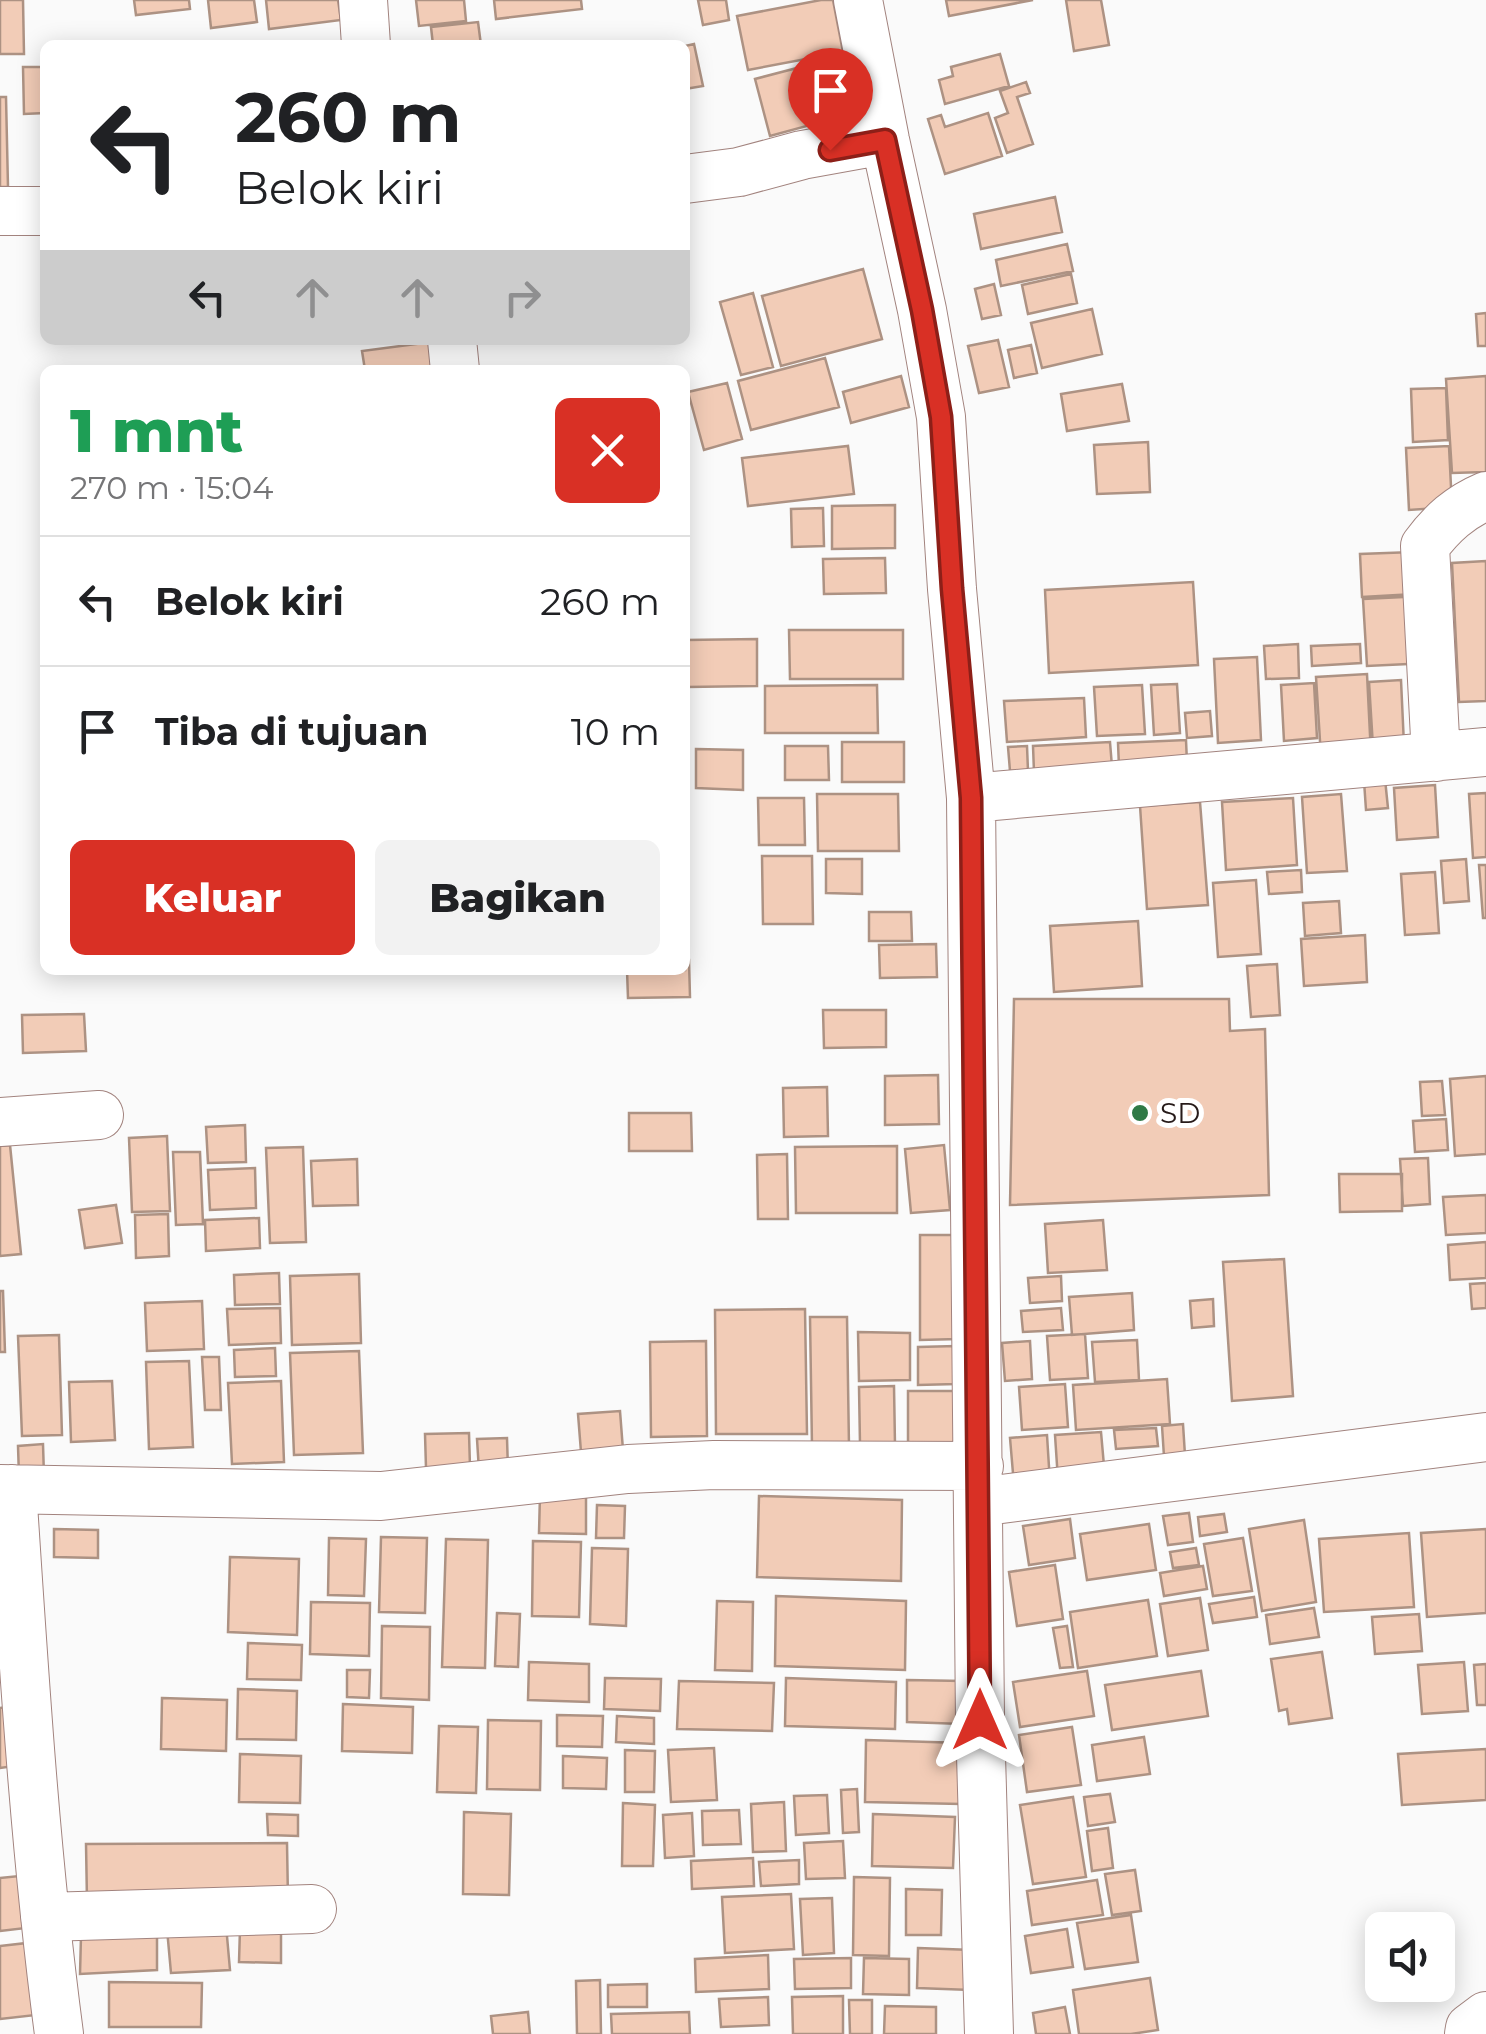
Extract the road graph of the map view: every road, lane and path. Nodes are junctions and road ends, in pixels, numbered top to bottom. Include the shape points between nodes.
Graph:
1 (363, 0) edge
2 (858, 0) edge
3 (366, 40) edge
4 (885, 140) junction
5 (690, 178) edge
6 (0, 211) edge
7 (40, 211) edge
8 (1486, 496) edge
9 (1486, 752) edge
10 (1436, 757) junction
11 (971, 798) junction
12 (99, 1115) dead end
13 (0, 1122) edge
14 (1486, 1436) edge
15 (978, 1484) junction
16 (6, 1489) edge
17 (312, 1909) dead end
18 (45, 1917) junction
19 (1486, 2016) edge
20 (58, 2034) edge
21 (989, 2034) edge
22 (1469, 2034) edge

1 - 3 street
2 - 4 street
4 - 5 street
4 - 11 street via 941,417
6 - 7 street
8 - 10 street via 1465,505 1425,546
9 - 10 street
10 - 11 street
11 - 15 street
12 - 13 street
14 - 15 street
15 - 16 street via 714,1464 381,1496
15 - 21 street
16 - 18 street
17 - 18 street
18 - 20 street
19 - 22 street

